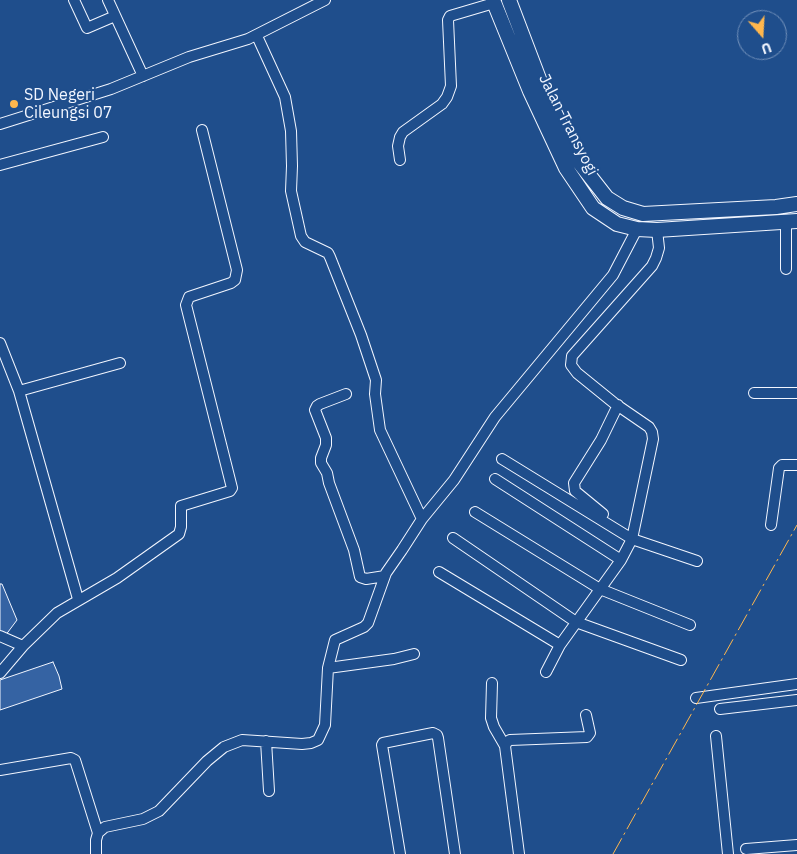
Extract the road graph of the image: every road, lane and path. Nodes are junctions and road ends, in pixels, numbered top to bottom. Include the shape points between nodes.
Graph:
1 (74, 0) edge
2 (108, 0) edge
3 (324, 0) edge
4 (509, 0) edge
5 (493, 1) edge
6 (116, 16) junction
7 (257, 36) junction
8 (143, 76) junction
9 (0, 124) edge
10 (202, 130) dead end
11 (103, 137) dead end
12 (400, 160) dead end
13 (0, 166) edge
14 (797, 204) edge
15 (792, 222) edge
16 (637, 229) junction
17 (657, 230) junction
18 (786, 269) dead end
19 (0, 343) edge
20 (120, 363) dead end
21 (19, 391) junction
22 (754, 393) dead end
23 (797, 393) edge
24 (346, 394) dead end
25 (618, 405) junction
26 (502, 459) dead end
27 (797, 465) edge
28 (495, 479) dead end
29 (475, 512) dead end
30 (422, 519) junction
31 (771, 525) dead end
32 (633, 536) junction
33 (453, 538) dead end
34 (621, 560) junction
35 (697, 560) dead end
36 (439, 572) dead end
37 (385, 576) junction
38 (600, 589) junction
39 (78, 599) junction
40 (576, 622) junction
41 (690, 625) dead end
42 (0, 636) edge
43 (23, 646) junction
44 (560, 646) junction
45 (414, 654) dead end
46 (681, 660) dead end
47 (328, 668) junction
48 (546, 672) dead end
49 (0, 673) edge
50 (492, 683) dead end
51 (797, 684) edge
52 (696, 698) dead end
53 (797, 700) edge
54 (720, 709) dead end
55 (586, 714) dead end
56 (716, 736) dead end
57 (266, 741) junction
58 (505, 746) junction
59 (0, 770) edge
60 (269, 791) dead end
61 (98, 833) junction
62 (797, 845) edge
63 (746, 849) dead end
64 (96, 854) edge
65 (400, 854) edge
66 (455, 854) edge
67 (519, 854) edge
68 (728, 854) edge

1 - 6 street via 87,28
2 - 6 street
3 - 7 street
4 - 14 highway, Jalan Transyogi via 541,84 578,160 607,198 623,208 643,214
5 - 12 street via 450,16 451,86 448,96 403,132 398,146
5 - 16 highway, Jalan Transyogi via 530,92 566,168 594,208 617,224
6 - 8 street
7 - 8 street via 189,57
7 - 30 street via 285,97 291,131 291,191 301,236 330,257 376,380 380,430
8 - 9 street
10 - 39 street via 237,270 235,280 189,297 186,305 232,488 181,506 179,534 117,578
11 - 13 street
15 - 17 highway, Jalan Transyogi
15 - 18 street
16 - 17 highway, Jalan Transyogi
16 - 30 street via 613,276 495,417 454,480
17 - 25 street via 658,248 652,266 572,356 571,365 577,373
19 - 21 street
20 - 21 street
21 - 39 street
22 - 23 street
24 - 37 street via 320,404 315,410 326,438 321,463 354,550 360,577 366,580
25 - 32 street via 649,427 653,435
25 - 32 street via 573,486 597,510
26 - 32 street
27 - 31 street via 779,468
28 - 34 street
29 - 38 street
30 - 37 street
32 - 34 street
32 - 35 street
33 - 40 street
34 - 38 street
36 - 44 street
37 - 47 street via 371,618 364,627 336,638
38 - 40 street
38 - 41 street
39 - 43 street via 57,613
40 - 44 street
40 - 46 street
42 - 43 street
43 - 49 street
44 - 48 street
45 - 47 street via 394,660
47 - 57 street via 324,725 318,740 302,744
50 - 58 street via 491,718
51 - 52 street
53 - 54 street
55 - 58 street via 590,733 587,737 510,740
56 - 68 street
57 - 60 street
57 - 61 street via 242,740 224,747 160,811 143,819 105,827
58 - 67 street
59 - 61 street via 71,758 75,760
61 - 64 street
62 - 63 street
65 - 66 street via 382,745 433,734 438,738

